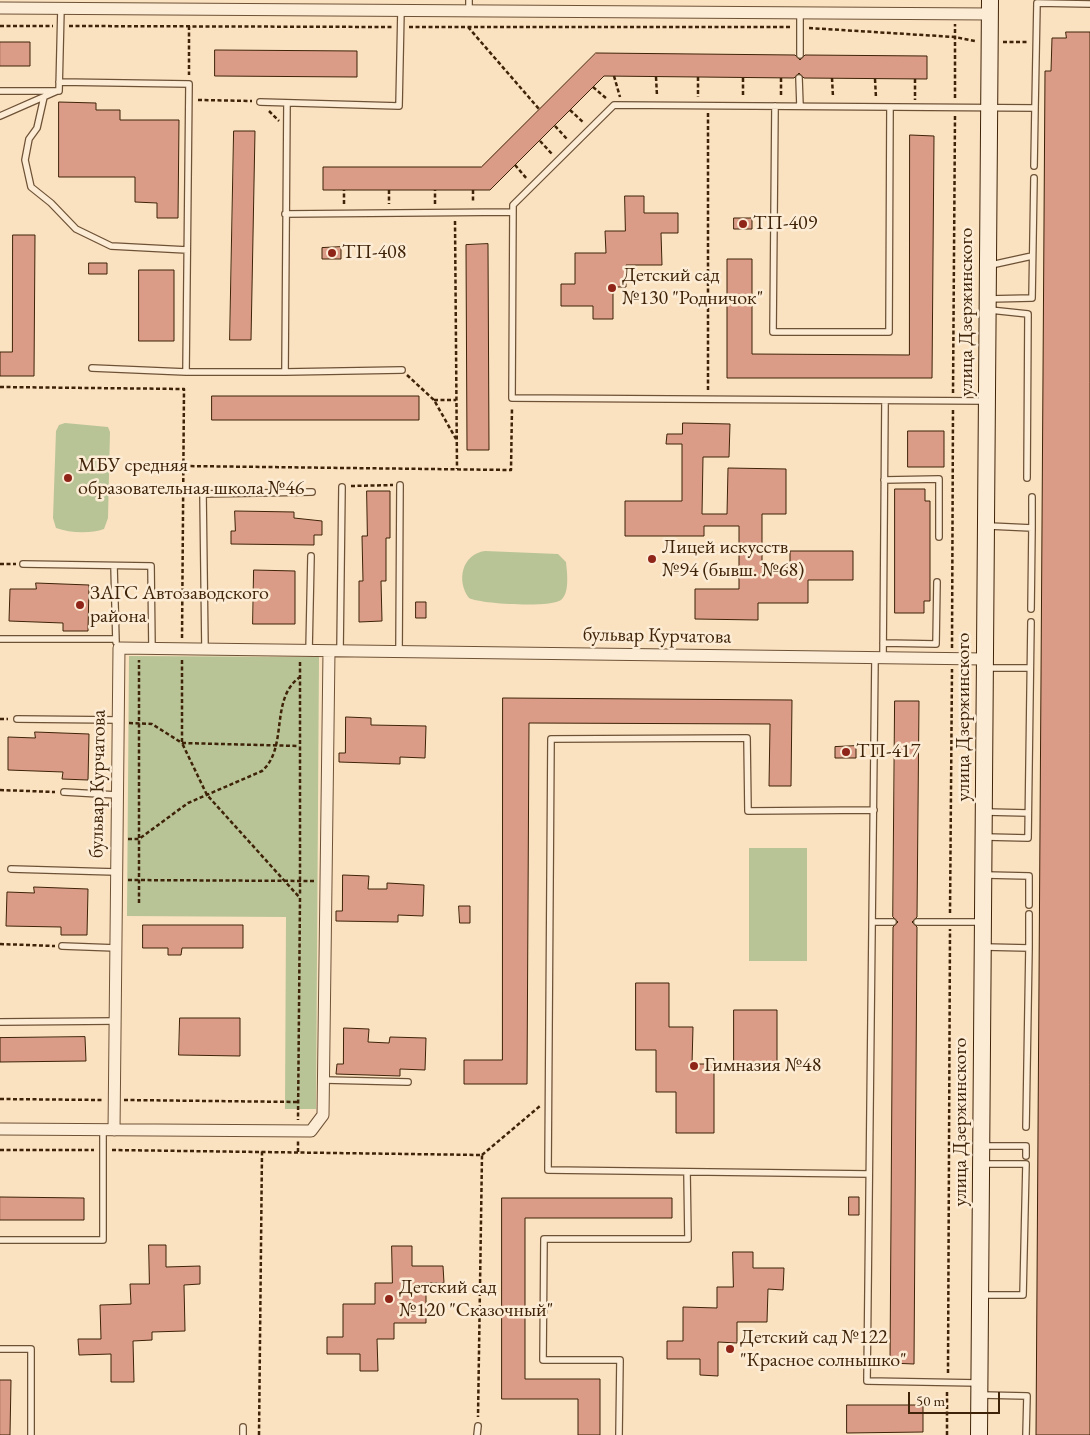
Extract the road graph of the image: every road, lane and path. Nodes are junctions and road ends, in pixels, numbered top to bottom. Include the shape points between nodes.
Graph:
1 (1090, 4) edge
2 (469, 5) edge
3 (990, 7) edge
4 (0, 8) edge
5 (61, 8) junction
6 (401, 10) junction
7 (800, 12) junction
8 (955, 13) junction
9 (189, 25) junction
10 (0, 26) edge
11 (60, 26) junction
12 (401, 27) junction
13 (467, 27) junction
14 (800, 27) junction
15 (955, 37) junction
16 (990, 42) junction
17 (1036, 42) junction
18 (800, 55) dead end
19 (614, 76) dead end
20 (656, 77) dead end
21 (698, 77) dead end
22 (743, 78) dead end
23 (781, 78) dead end
24 (799, 78) dead end
25 (832, 78) dead end
26 (875, 79) dead end
27 (915, 79) dead end
28 (59, 82) junction
29 (189, 84) junction
30 (593, 87) dead end
31 (59, 90) junction
32 (0, 91) edge
33 (44, 97) junction
34 (189, 100) junction
35 (260, 102) junction
36 (287, 102) junction
37 (614, 105) junction
38 (623, 105) junction
39 (658, 105) junction
40 (698, 106) junction
41 (708, 106) junction
42 (743, 106) junction
43 (778, 106) junction
44 (800, 106) junction
45 (833, 106) junction
46 (876, 107) junction
47 (890, 107) junction
48 (915, 107) junction
49 (955, 107) junction
50 (990, 107) junction
51 (1035, 108) junction
52 (539, 109) dead end
53 (570, 110) dead end
54 (0, 116) edge
55 (554, 126) dead end
56 (286, 129) junction
57 (590, 129) junction
58 (540, 140) dead end
59 (573, 145) junction
60 (558, 160) junction
61 (515, 165) dead end
62 (1034, 166) dead end
63 (1034, 178) dead end
64 (532, 186) junction
65 (344, 190) dead end
66 (389, 190) dead end
67 (435, 190) dead end
68 (473, 190) dead end
69 (455, 212) junction
70 (473, 212) junction
71 (512, 212) junction
72 (389, 213) junction
73 (434, 213) junction
74 (285, 214) junction
75 (344, 214) junction
76 (187, 250) junction
77 (1032, 256) junction
78 (988, 266) junction
79 (988, 304) junction
80 (92, 368) dead end
81 (402, 370) joint
82 (186, 372) junction
83 (285, 372) junction
84 (0, 387) edge
85 (512, 398) junction
86 (708, 399) junction
87 (434, 400) junction
88 (456, 400) junction
89 (884, 401) junction
90 (953, 401) junction
91 (988, 401) junction
92 (456, 441) junction
93 (184, 466) junction
94 (457, 469) junction
95 (1028, 478) dead end
96 (884, 480) junction
97 (400, 485) joint
98 (342, 487) joint
99 (312, 492) dead end
100 (1032, 497) dead end
101 (986, 526) junction
102 (1032, 528) junction
103 (939, 537) dead end
104 (311, 556) dead end
105 (0, 564) edge
106 (23, 564) joint
107 (114, 566) junction
108 (937, 582) dead end
109 (1031, 609) dead end
110 (1031, 622) dead end
111 (0, 639) edge
112 (116, 644) junction
113 (883, 644) junction
114 (139, 648) junction
115 (152, 649) junction
116 (182, 649) junction
117 (205, 649) junction
118 (304, 651) junction
119 (334, 651) junction
120 (399, 652) junction
121 (879, 658) junction
122 (952, 659) junction
123 (985, 664) junction
124 (1030, 668) junction
125 (300, 677) junction
126 (18, 719) dead end
127 (118, 722) junction
128 (139, 724) junction
129 (182, 743) junction
130 (275, 746) junction
131 (299, 746) junction
132 (0, 790) edge
133 (64, 792) joint
134 (117, 794) junction
135 (207, 795) junction
136 (874, 810) junction
137 (984, 812) junction
138 (1028, 813) junction
139 (984, 837) junction
140 (117, 839) junction
141 (139, 839) junction
142 (11, 869) dead end
143 (984, 875) junction
144 (116, 876) junction
145 (139, 880) junction
146 (284, 881) junction
147 (300, 881) junction
148 (326, 881) junction
149 (300, 898) junction
150 (139, 903) dead end
151 (1029, 905) dead end
152 (1029, 914) dead end
153 (872, 922) junction
154 (893, 922) dead end
155 (917, 922) dead end
156 (950, 922) junction
157 (983, 922) junction
158 (0, 944) edge
159 (62, 946) joint
160 (983, 947) junction
161 (116, 948) junction
162 (1029, 948) junction
163 (115, 1021) junction
164 (0, 1022) edge
165 (325, 1080) junction
166 (408, 1082) dead end
167 (0, 1099) edge
168 (548, 1099) junction
169 (114, 1100) junction
170 (299, 1102) junction
171 (1026, 1127) dead end
172 (0, 1129) edge
173 (108, 1130) junction
174 (298, 1131) junction
175 (982, 1146) junction
176 (0, 1150) edge
177 (103, 1150) junction
178 (262, 1151) junction
179 (298, 1152) junction
180 (482, 1155) junction
181 (1026, 1156) dead end
182 (982, 1164) junction
183 (688, 1172) junction
184 (869, 1174) junction
185 (0, 1240) edge
186 (980, 1295) junction
187 (0, 1349) edge
188 (948, 1382) junction
189 (980, 1389) junction
190 (478, 1426) joint
191 (243, 1427) dead end
192 (31, 1435) edge
193 (243, 1435) edge
194 (260, 1435) edge
195 (478, 1435) edge
196 (619, 1435) edge
197 (947, 1435) edge
198 (979, 1435) edge
199 (1026, 1435) edge

1 - 17 lane via 1037,3
2 - 6 street
2 - 7 street
3 - 8 street
3 - 16 main road, улица Дзержинского
4 - 5 street
5 - 6 street
5 - 11 lane
6 - 12 lane
7 - 8 street
7 - 14 lane
8 - 15 path
9 - 11 path
9 - 12 path
9 - 29 path
10 - 11 path
11 - 28 lane
12 - 13 path
12 - 36 lane via 399,106
13 - 14 path
13 - 52 path
14 - 15 path
14 - 18 lane
15 - 16 path
15 - 49 path
16 - 17 path
16 - 50 main road, улица Дзержинского
17 - 51 lane
19 - 38 path
20 - 39 path
21 - 40 path
22 - 42 path
23 - 43 path
24 - 44 lane
25 - 45 path
26 - 46 path
27 - 48 path
28 - 29 lane
28 - 31 lane
29 - 34 lane
30 - 37 path
31 - 32 lane
31 - 33 lane
33 - 54 lane
33 - 76 lane via 25,160 31,187 51,202 76,229 111,246
34 - 35 path
34 - 76 lane
35 - 36 lane
35 - 56 path
36 - 56 lane
37 - 38 lane
37 - 57 lane
38 - 39 lane
39 - 40 lane
40 - 41 lane
41 - 42 lane
41 - 86 path
42 - 43 lane
43 - 44 lane
43 - 47 lane via 773,332 889,332
44 - 45 lane
45 - 46 lane
46 - 47 lane
47 - 48 lane
48 - 49 lane
49 - 50 lane
49 - 90 path
50 - 51 lane
50 - 78 main road, улица Дзержинского
51 - 62 lane
53 - 57 path
55 - 59 path
56 - 74 lane
57 - 59 lane
58 - 60 path
59 - 60 lane
60 - 64 lane
61 - 64 path
63 - 77 lane
64 - 71 lane via 513,205
65 - 75 path
66 - 72 path
67 - 73 path
68 - 70 path
69 - 70 lane
69 - 73 lane
69 - 88 path
70 - 71 lane
71 - 85 lane
72 - 73 lane
72 - 75 lane
74 - 75 lane
74 - 83 lane
76 - 82 lane
77 - 78 lane
77 - 79 lane via 1032,298
78 - 79 main road, улица Дзержинского
79 - 91 main road, улица Дзержинского
79 - 95 lane via 1028,314
80 - 82 lane
81 - 83 lane
81 - 87 path
82 - 83 lane
84 - 93 path via 184,389
85 - 86 lane
85 - 94 path via 511,470
86 - 89 lane
87 - 88 path
87 - 92 path
88 - 92 path
89 - 90 lane
89 - 96 lane
90 - 91 lane
90 - 122 path
91 - 101 main road, улица Дзержинского
92 - 94 path
93 - 94 path
93 - 116 path
96 - 103 lane via 939,479
96 - 113 lane
97 - 98 path
97 - 120 lane
98 - 119 lane
99 - 117 lane via 203,494
100 - 102 lane
101 - 102 lane
101 - 123 main road, улица Дзержинского
102 - 109 lane
104 - 118 lane
105 - 106 path
106 - 107 lane
107 - 112 lane
107 - 115 lane via 151,566
108 - 113 lane via 936,644
110 - 124 lane
111 - 112 lane
112 - 114 street, бульвар Курчатова
112 - 127 street, бульвар Курчатова
113 - 121 lane
114 - 115 street, бульвар Курчатова
114 - 128 path
115 - 116 street, бульвар Курчатова
116 - 117 street, бульвар Курчатова
116 - 129 path
117 - 118 street, бульвар Курчатова
118 - 119 street, бульвар Курчатова
118 - 125 path
119 - 120 street, бульвар Курчатова
119 - 148 street
120 - 121 street, бульвар Курчатова
121 - 122 street, бульвар Курчатова
121 - 136 lane
122 - 123 street, бульвар Курчатова
122 - 156 path
123 - 124 lane
123 - 137 main road, улица Дзержинского
124 - 138 lane
125 - 130 path via 290,684 283,698
125 - 131 path
126 - 127 lane
127 - 128 path
127 - 134 street, бульвар Курчатова
128 - 129 path via 152,724
128 - 141 path
129 - 130 path
129 - 135 path
130 - 131 path
130 - 135 path via 268,766 262,771
131 - 147 path
132 - 133 path
133 - 134 lane
134 - 140 street, бульвар Курчатова
135 - 141 path via 188,804
135 - 146 path
136 - 153 lane
136 - 168 lane via 748,811 747,738 551,739
137 - 138 lane
137 - 139 main road, улица Дзержинского
138 - 139 lane via 1028,838
139 - 143 main road, улица Дзержинского
140 - 141 path
140 - 144 street, бульвар Курчатова
141 - 145 path
142 - 144 lane
143 - 151 lane via 1029,876
143 - 157 main road, улица Дзержинского
144 - 145 path
144 - 161 street, бульвар Курчатова
145 - 146 path
145 - 150 path
146 - 147 path
146 - 149 path
147 - 148 path
147 - 149 path
148 - 165 street
149 - 170 path
152 - 162 lane
153 - 154 lane
153 - 184 lane
155 - 156 lane
156 - 157 lane
156 - 188 path
157 - 160 main road, улица Дзержинского
158 - 159 path
159 - 161 lane
160 - 162 lane
160 - 175 main road, улица Дзержинского
161 - 163 street, бульвар Курчатова
162 - 171 lane
163 - 164 lane
163 - 169 street, бульвар Курчатова
165 - 166 lane
165 - 174 street via 323,1115 311,1132
167 - 169 path
168 - 180 path
168 - 183 lane via 548,1170
169 - 170 path
169 - 173 street, бульвар Курчатова
170 - 174 path
172 - 173 street
173 - 174 street
173 - 177 lane
174 - 179 path
175 - 181 lane via 1026,1143
175 - 182 main road, улица Дзержинского
176 - 177 path
177 - 178 path
177 - 185 lane via 103,1240
178 - 179 path
178 - 194 path
179 - 180 path
180 - 190 path
182 - 186 main road, улица Дзержинского
182 - 186 lane via 1026,1164 1023,1295
183 - 184 lane
183 - 196 lane via 688,1239 544,1238 543,1360 620,1360
184 - 188 lane via 867,1381
186 - 189 main road, улица Дзержинского
187 - 192 lane via 31,1348
188 - 189 lane
188 - 197 path
189 - 198 main road, улица Дзержинского
189 - 199 lane via 1027,1396
190 - 195 lane
191 - 193 lane

